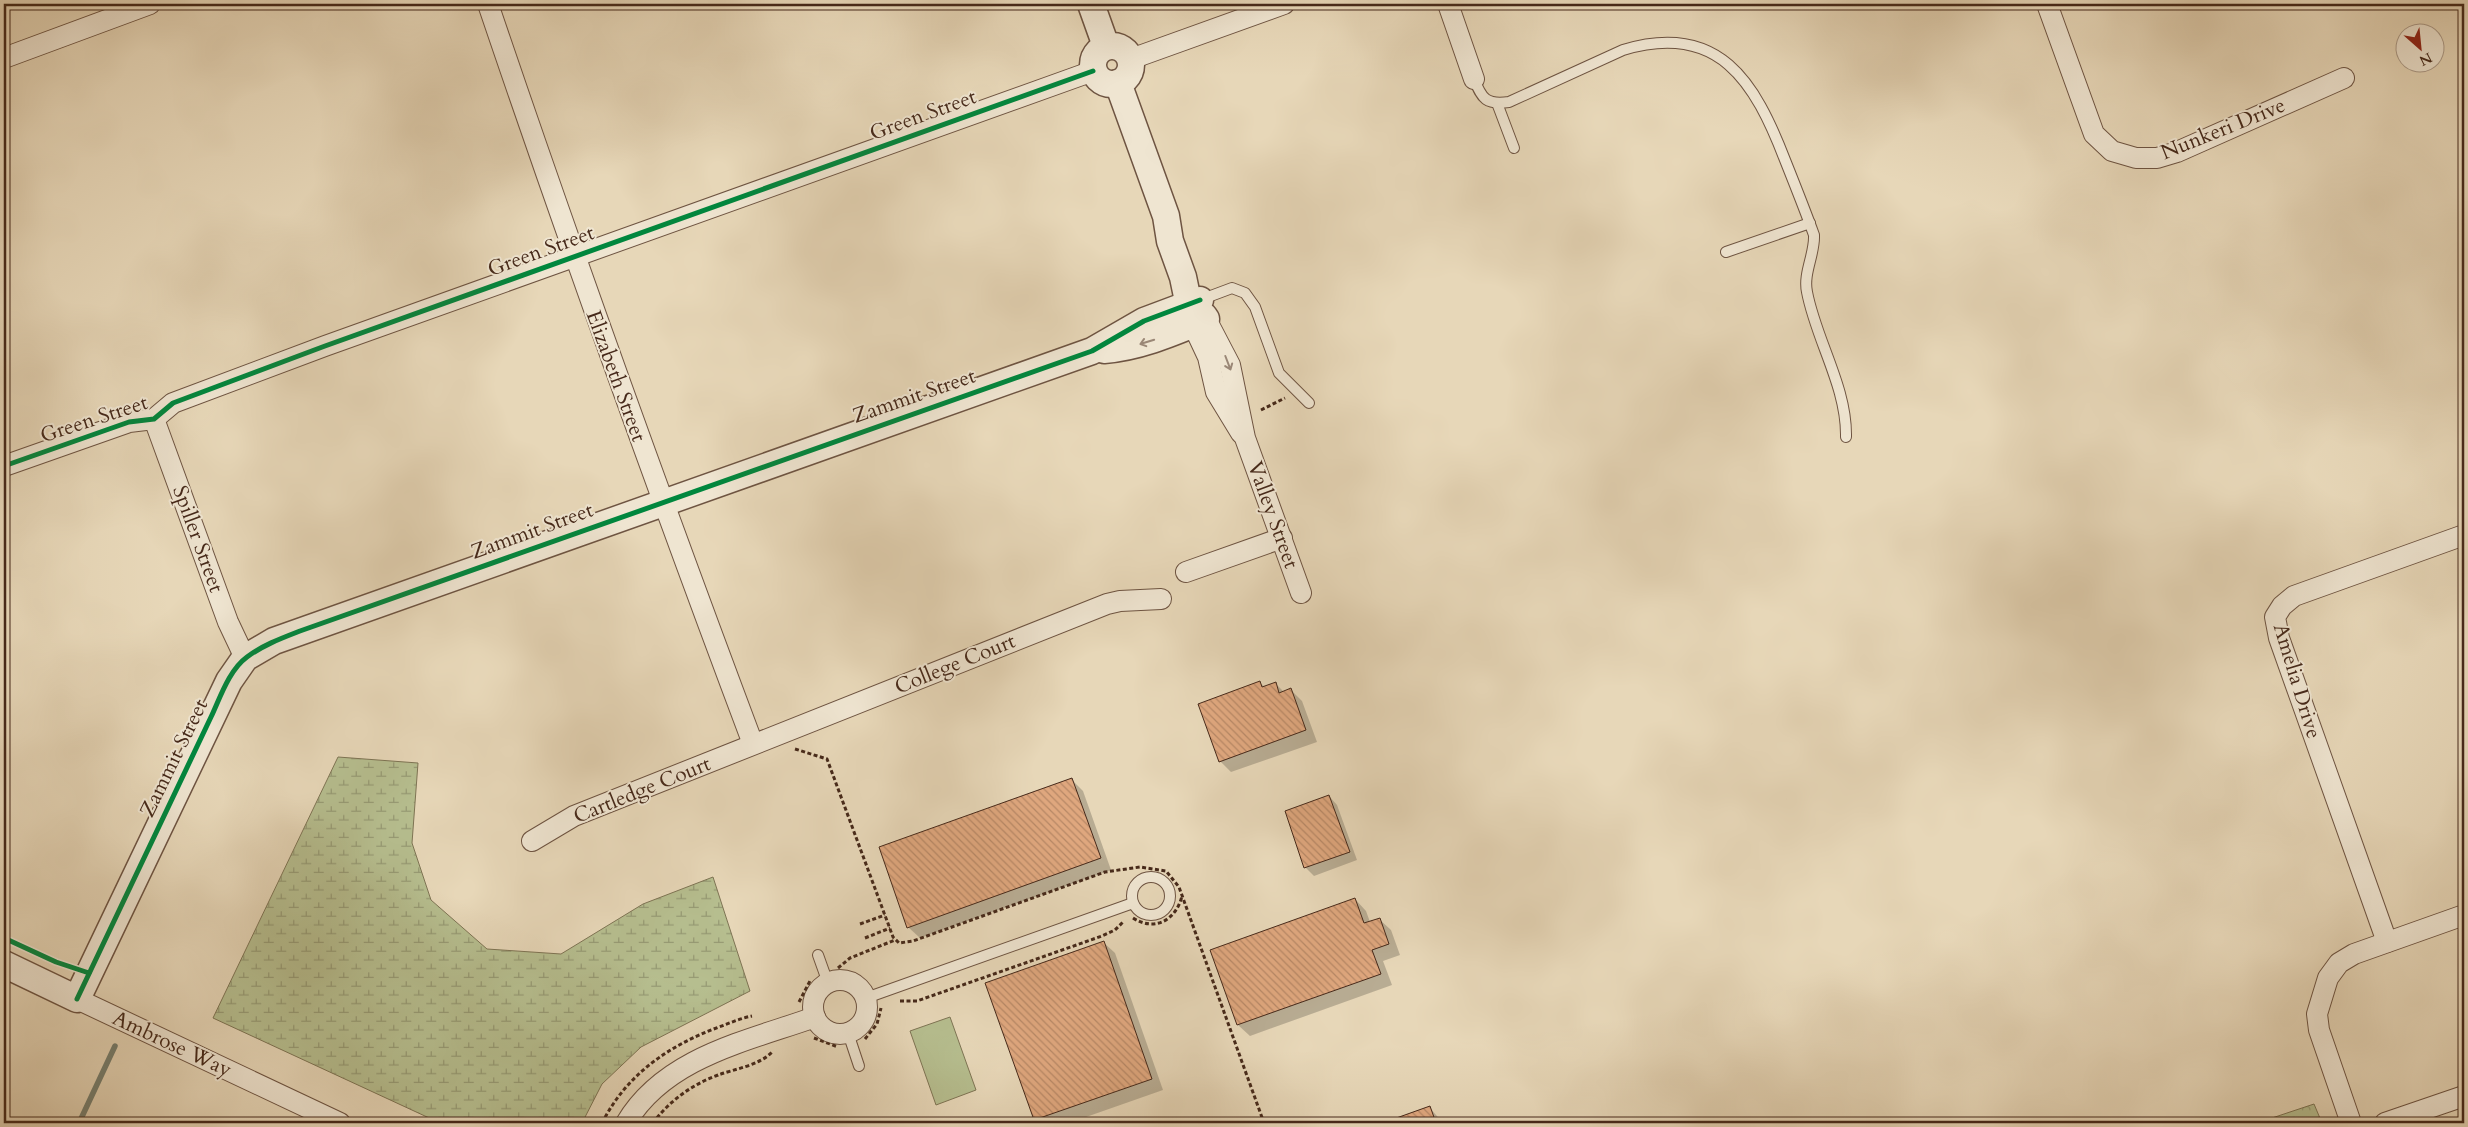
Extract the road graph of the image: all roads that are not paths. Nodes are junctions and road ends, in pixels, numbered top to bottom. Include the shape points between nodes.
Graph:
1 (150, 4) edge
2 (488, 4) edge
3 (1091, 4) edge
4 (1284, 4) edge
5 (1448, 4) edge
6 (2047, 4) edge
7 (1106, 46) junction
8 (4, 58) edge
9 (1131, 59) junction
10 (1093, 71) junction
11 (2344, 78) dead end
12 (1474, 79) joint
13 (1118, 83) junction
14 (1498, 103) junction
15 (1514, 148) dead end
16 (1810, 223) junction
17 (1726, 252) dead end
18 (574, 256) junction
19 (1196, 312) junction
20 (1309, 403) dead end
21 (154, 419) junction
22 (1846, 437) dead end
23 (4, 466) edge
24 (662, 502) junction
25 (2464, 536) edge
26 (1282, 538) junction
27 (1186, 572) dead end
28 (1301, 593) dead end
29 (1161, 599) dead end
30 (245, 658) junction
31 (754, 744) junction
32 (532, 841) dead end
33 (1133, 903) dead end
34 (2464, 916) edge
35 (2387, 942) junction
36 (818, 955) dead end
37 (4, 964) edge
38 (828, 983) junction
39 (866, 998) junction
40 (77, 999) junction
41 (815, 1017) junction
42 (850, 1039) junction
43 (859, 1066) dead end
44 (2464, 1096) edge
45 (340, 1123) edge
46 (626, 1123) edge
47 (2351, 1123) edge
48 (2385, 1123) edge

1 - 8 street
2 - 18 street, Elizabeth Street
3 - 7 street
4 - 9 street
5 - 12 street
6 - 11 street, Nunkeri Drive via 2094,134 2112,151 2136,158 2157,158 2177,152
7 - 9 street via 1118,46
7 - 10 street via 1093,59
9 - 13 street via 1131,70
10 - 13 street via 1101,81
10 - 18 street, Green Street
12 - 14 lane via 1481,95
13 - 19 street, Valley Street via 1166,216 1196,271
14 - 15 lane
14 - 16 lane via 1509,102 1642,44 1682,44 1707,51 1728,62 1762,105
16 - 17 lane
16 - 22 lane via 1815,244 1806,290 1835,381 1846,424
18 - 21 street, Green Street via 173,403
18 - 24 street, Elizabeth Street
19 - 20 lane via 1232,288 1250,297 1277,369
19 - 24 street, Zammit Street via 1136,345 1092,350
19 - 26 street, Valley Street via 1216,392 1245,438
21 - 23 street, Green Street via 129,422
21 - 30 street, Spiller Street via 228,622
24 - 30 street, Zammit Street via 282,638
24 - 31 street, Elizabeth Street
25 - 35 street, Amelia Drive via 2294,596 2274,617
26 - 27 street
26 - 28 street, Valley Street
29 - 31 street, College Court via 1107,604
30 - 40 street, Zammit Street via 229,680
31 - 32 street, Cartledge Court via 570,818
33 - 39 lane
34 - 35 street
35 - 47 street via 2339,963 2328,978 2318,1007 2319,1030
36 - 38 lane
37 - 40 street, Ambrose Way
38 - 39 street via 852,982
38 - 41 street via 815,997
39 - 42 street via 866,1017
40 - 45 street, Ambrose Way
41 - 42 street via 828,1031
41 - 46 street via 712,1053 682,1067 649,1094
42 - 43 lane
44 - 48 street

